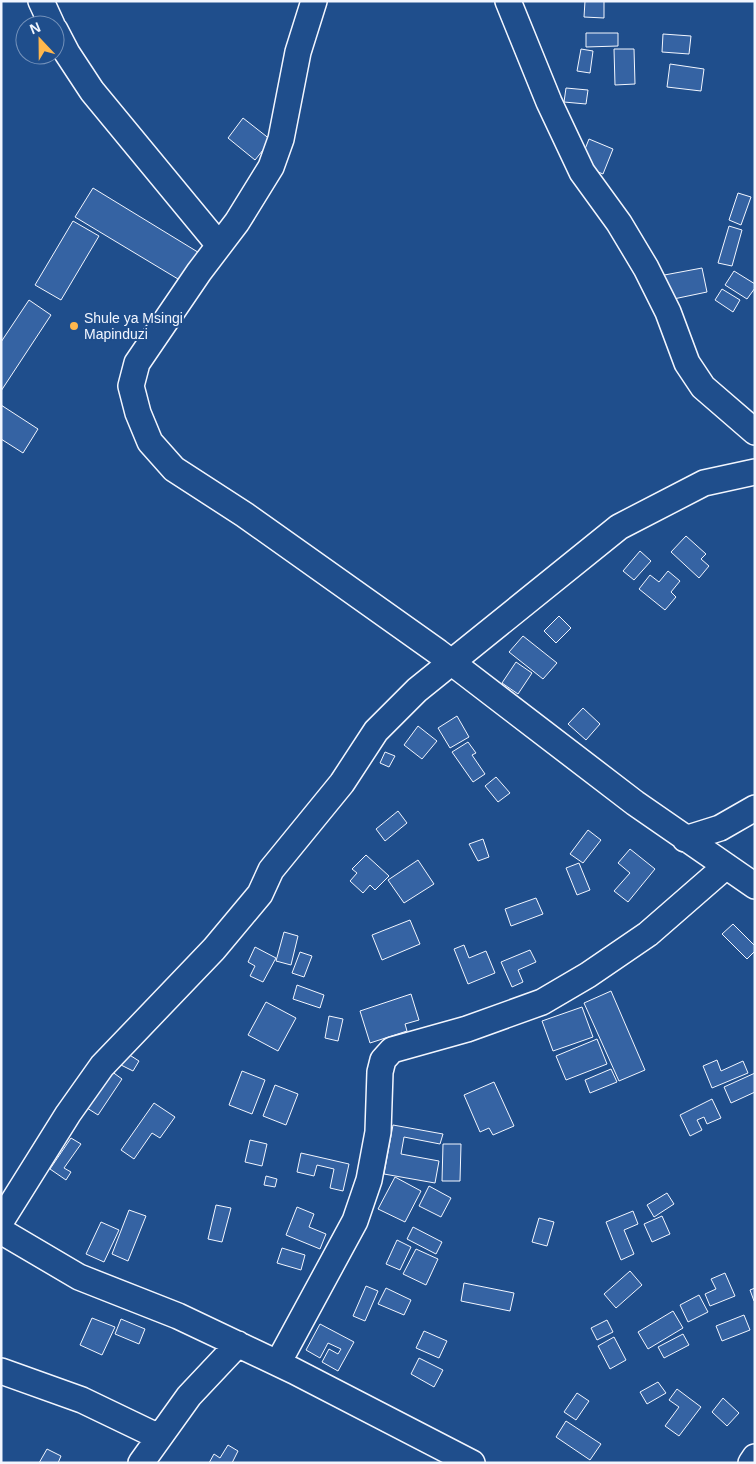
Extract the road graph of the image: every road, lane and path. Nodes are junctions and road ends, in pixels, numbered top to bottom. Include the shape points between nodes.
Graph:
1 (41, 1) edge
2 (314, 1) edge
3 (508, 1) edge
4 (47, 15) edge
5 (65, 51) edge
6 (219, 245) junction
7 (755, 432) edge
8 (755, 472) edge
9 (452, 662) junction
10 (755, 808) edge
11 (686, 839) junction
12 (726, 866) junction
13 (755, 886) edge
14 (1, 1221) edge
15 (1, 1231) edge
16 (238, 1344) junction
17 (278, 1363) junction
18 (1, 1372) edge
19 (159, 1437) junction
20 (755, 1456) edge
21 (141, 1463) edge
22 (472, 1463) edge
23 (751, 1463) edge

1 - 4 street
2 - 6 street via 298,52 281,138 271,167
3 - 7 street via 582,172 620,223 646,268 688,363 703,387
5 - 6 street via 92,91
6 - 9 street via 137,363 131,386 150,442 174,469 245,515
8 - 9 street via 704,483 620,527
9 - 11 street
9 - 14 street via 376,731 342,783 271,870 260,894 214,949 102,1066
10 - 11 street via 720,828
11 - 12 street
12 - 13 street
12 - 17 street via 648,934 542,1002 467,1029 392,1050 383,1060 380,1072 378,1132 369,1180 355,1221
15 - 16 street via 79,1277 178,1316
16 - 17 street
16 - 19 street via 189,1396
17 - 22 street
18 - 19 street via 82,1400
19 - 21 street
20 - 23 street

